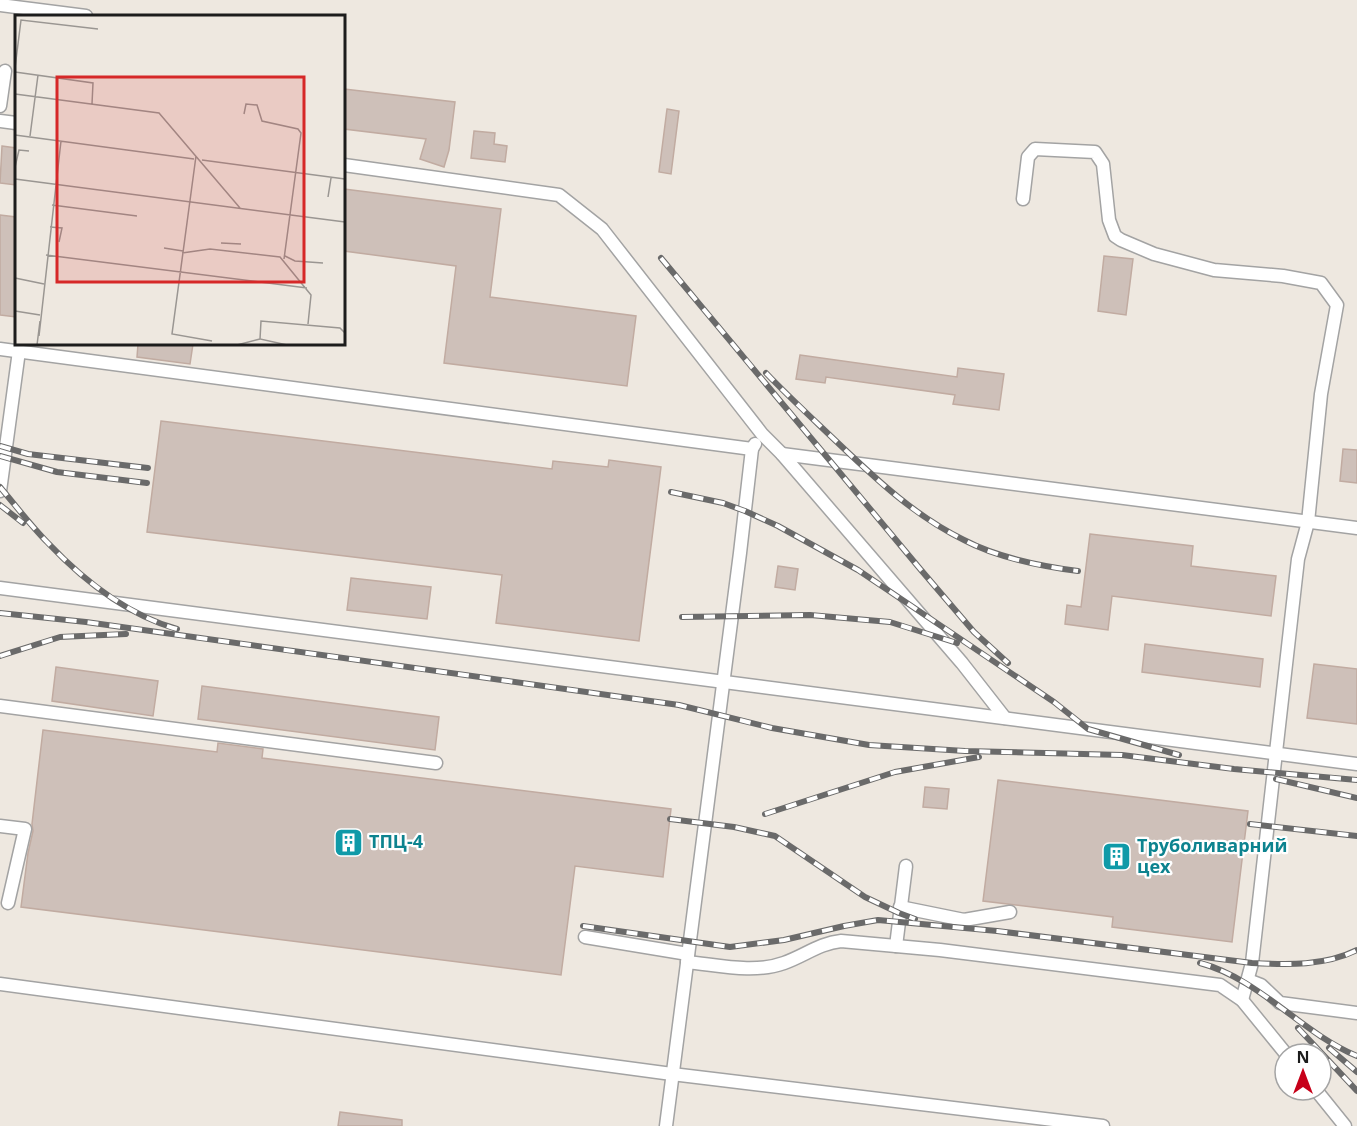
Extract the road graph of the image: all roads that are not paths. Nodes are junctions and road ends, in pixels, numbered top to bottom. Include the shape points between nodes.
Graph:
1 (0, 4) edge
2 (79, 15) edge
3 (5, 71) dead end
4 (0, 106) edge
5 (0, 121) edge
6 (15, 123) edge
7 (345, 165) edge
8 (1023, 199) dead end
9 (0, 349) edge
10 (19, 351) junction
11 (762, 434) junction
12 (752, 449) junction
13 (782, 454) junction
14 (0, 491) edge
15 (1308, 522) junction
16 (1357, 528) edge
17 (0, 588) edge
18 (723, 681) junction
19 (0, 706) edge
20 (1005, 718) junction
21 (1277, 753) junction
22 (436, 764) dead end
23 (1357, 764) edge
24 (0, 825) edge
25 (906, 866) dead end
26 (8, 903) dead end
27 (900, 908) junction
28 (1010, 912) dead end
29 (585, 938) dead end
30 (896, 946) junction
31 (687, 958) junction
32 (1248, 980) junction
33 (0, 984) edge
34 (1242, 1000) junction
35 (1357, 1013) edge
36 (1276, 1042) edge
37 (672, 1074) junction
38 (1326, 1102) edge
39 (666, 1126) edge
40 (1103, 1126) edge
41 (1345, 1126) edge

1 - 2 lane
3 - 4 lane
5 - 6 lane
7 - 11 lane via 559,195 602,229
8 - 15 lane via 1028,157 1035,149 1095,152 1103,164 1109,220 1115,236 1121,240 1154,254 1214,270 1321,283 1337,305 1321,394
9 - 10 lane
10 - 12 lane
10 - 14 lane
11 - 12 lane
11 - 13 lane
12 - 18 lane
13 - 15 lane
13 - 20 lane
15 - 16 lane
15 - 21 lane via 1298,559
17 - 18 lane
18 - 20 lane
18 - 31 lane
19 - 22 lane
20 - 21 lane
21 - 23 lane
21 - 32 lane
24 - 26 lane via 25,829
25 - 27 lane
27 - 28 lane via 964,920
27 - 30 lane
29 - 31 lane
30 - 31 lane via 829,942 768,968
30 - 34 lane via 1220,985
31 - 37 lane
32 - 34 lane
32 - 35 lane via 1261,985 1280,1003
33 - 37 lane
34 - 36 lane
37 - 39 lane
37 - 40 lane
38 - 41 lane

